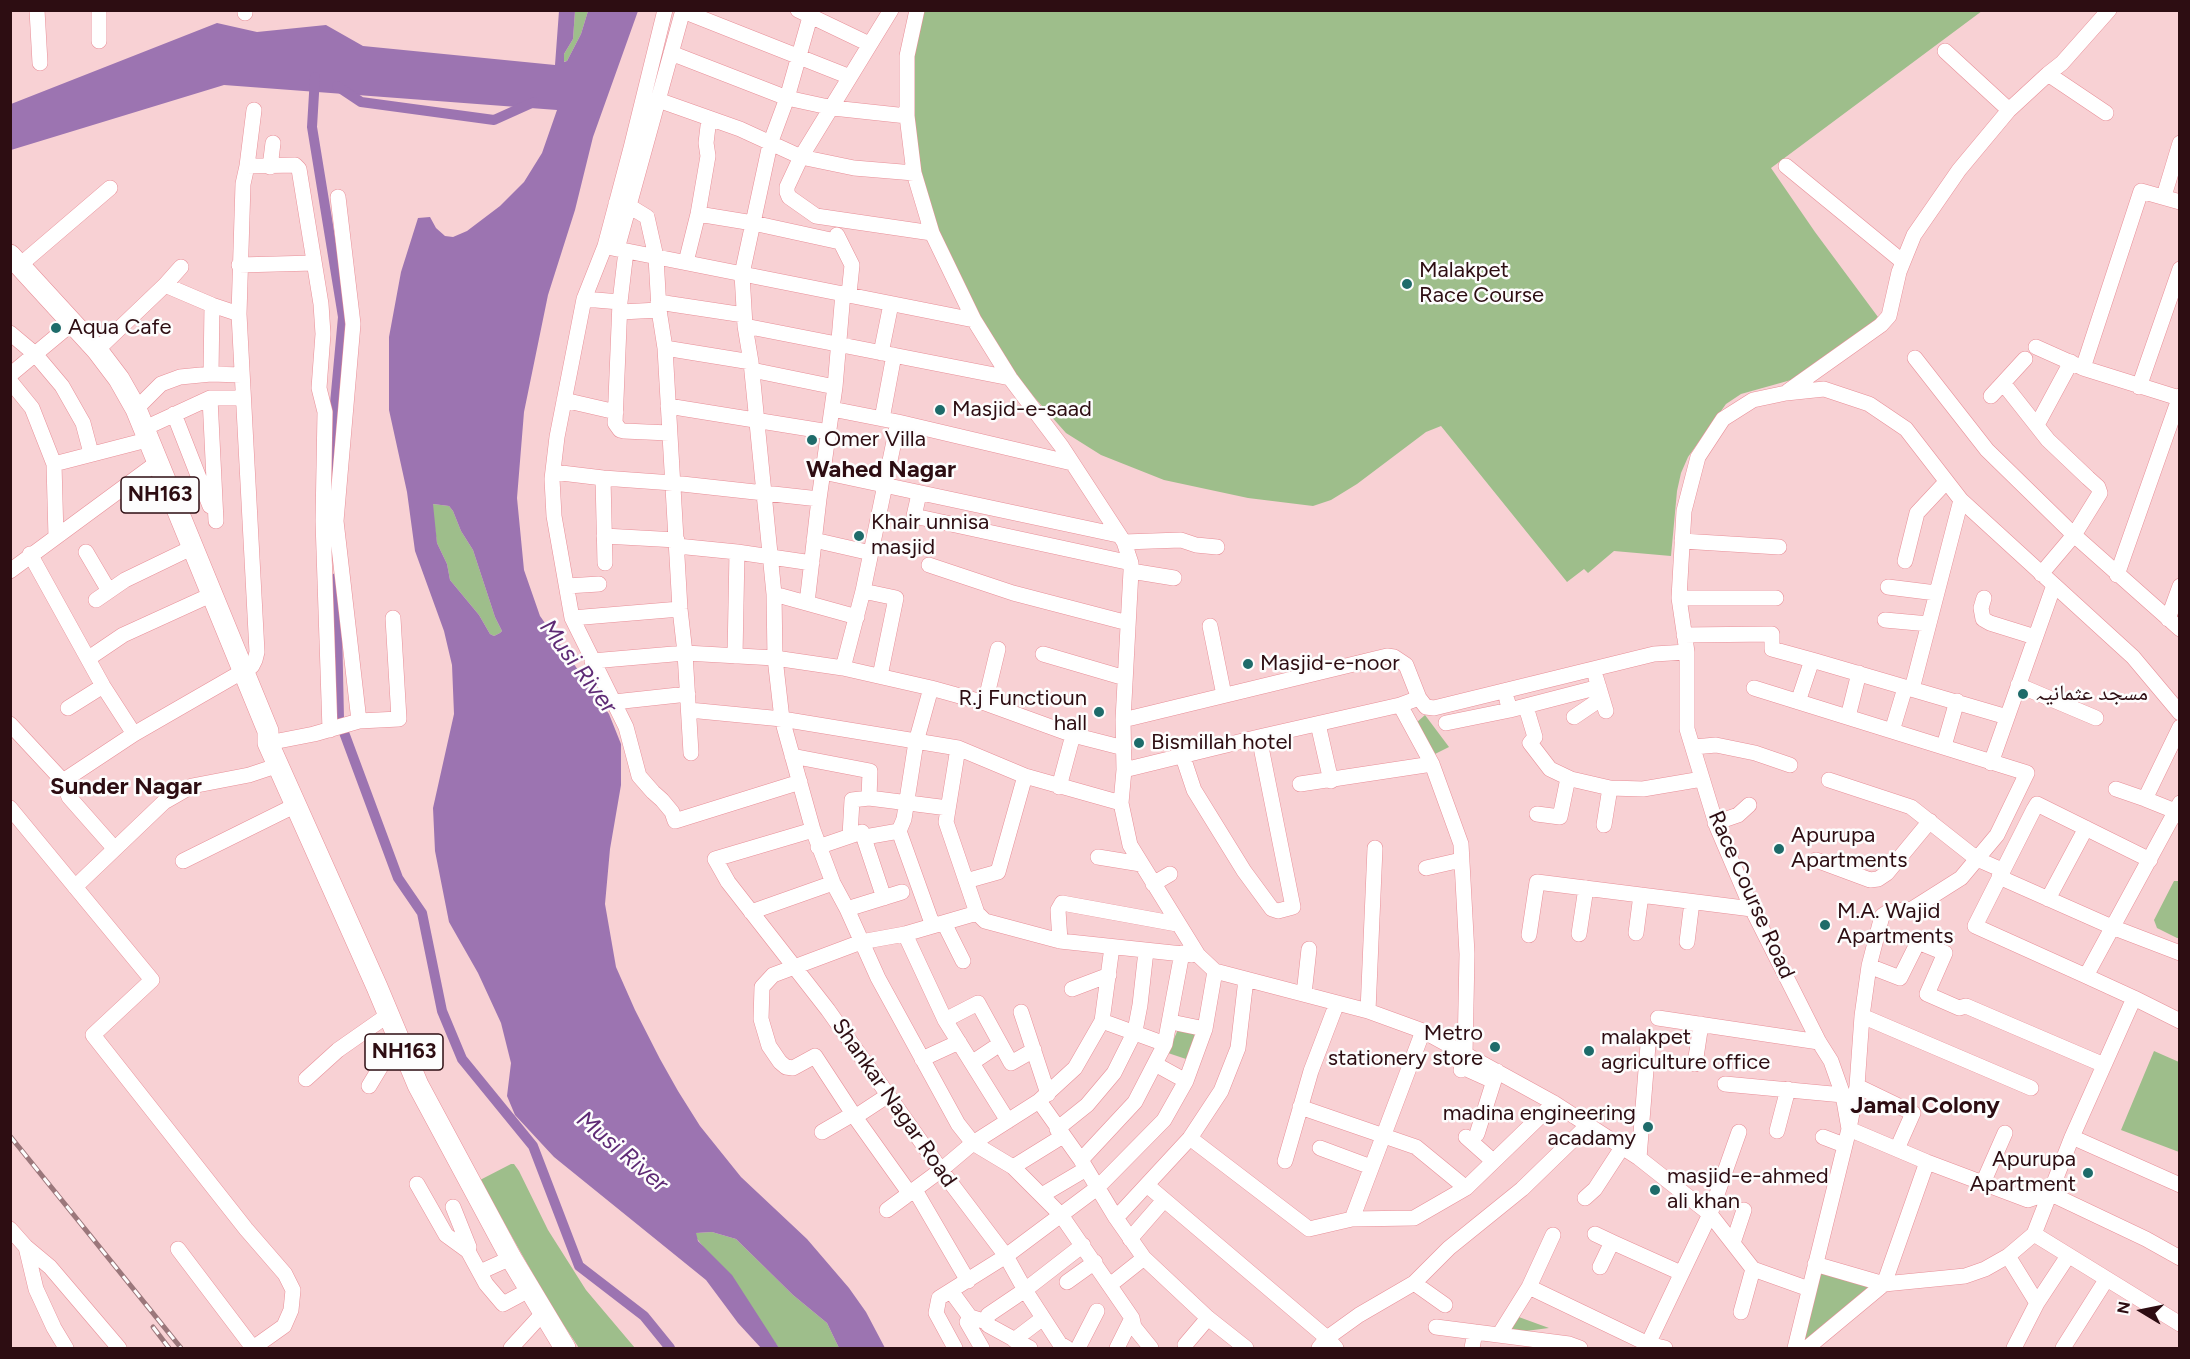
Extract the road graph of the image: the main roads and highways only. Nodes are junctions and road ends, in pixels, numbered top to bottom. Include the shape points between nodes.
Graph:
1 (14, 264) edge
2 (140, 426) junction
3 (154, 465) junction
4 (238, 674) junction
5 (566, 1348) edge

1 - 2 highway, NH163 via 90,359 126,415
1 - 2 highway, NH163 via 97,350 119,379
2 - 3 highway, NH163
3 - 4 highway, NH163
3 - 4 highway, NH163 via 183,552
4 - 5 highway, NH163 via 258,735 268,743 279,765 418,1085 511,1258

